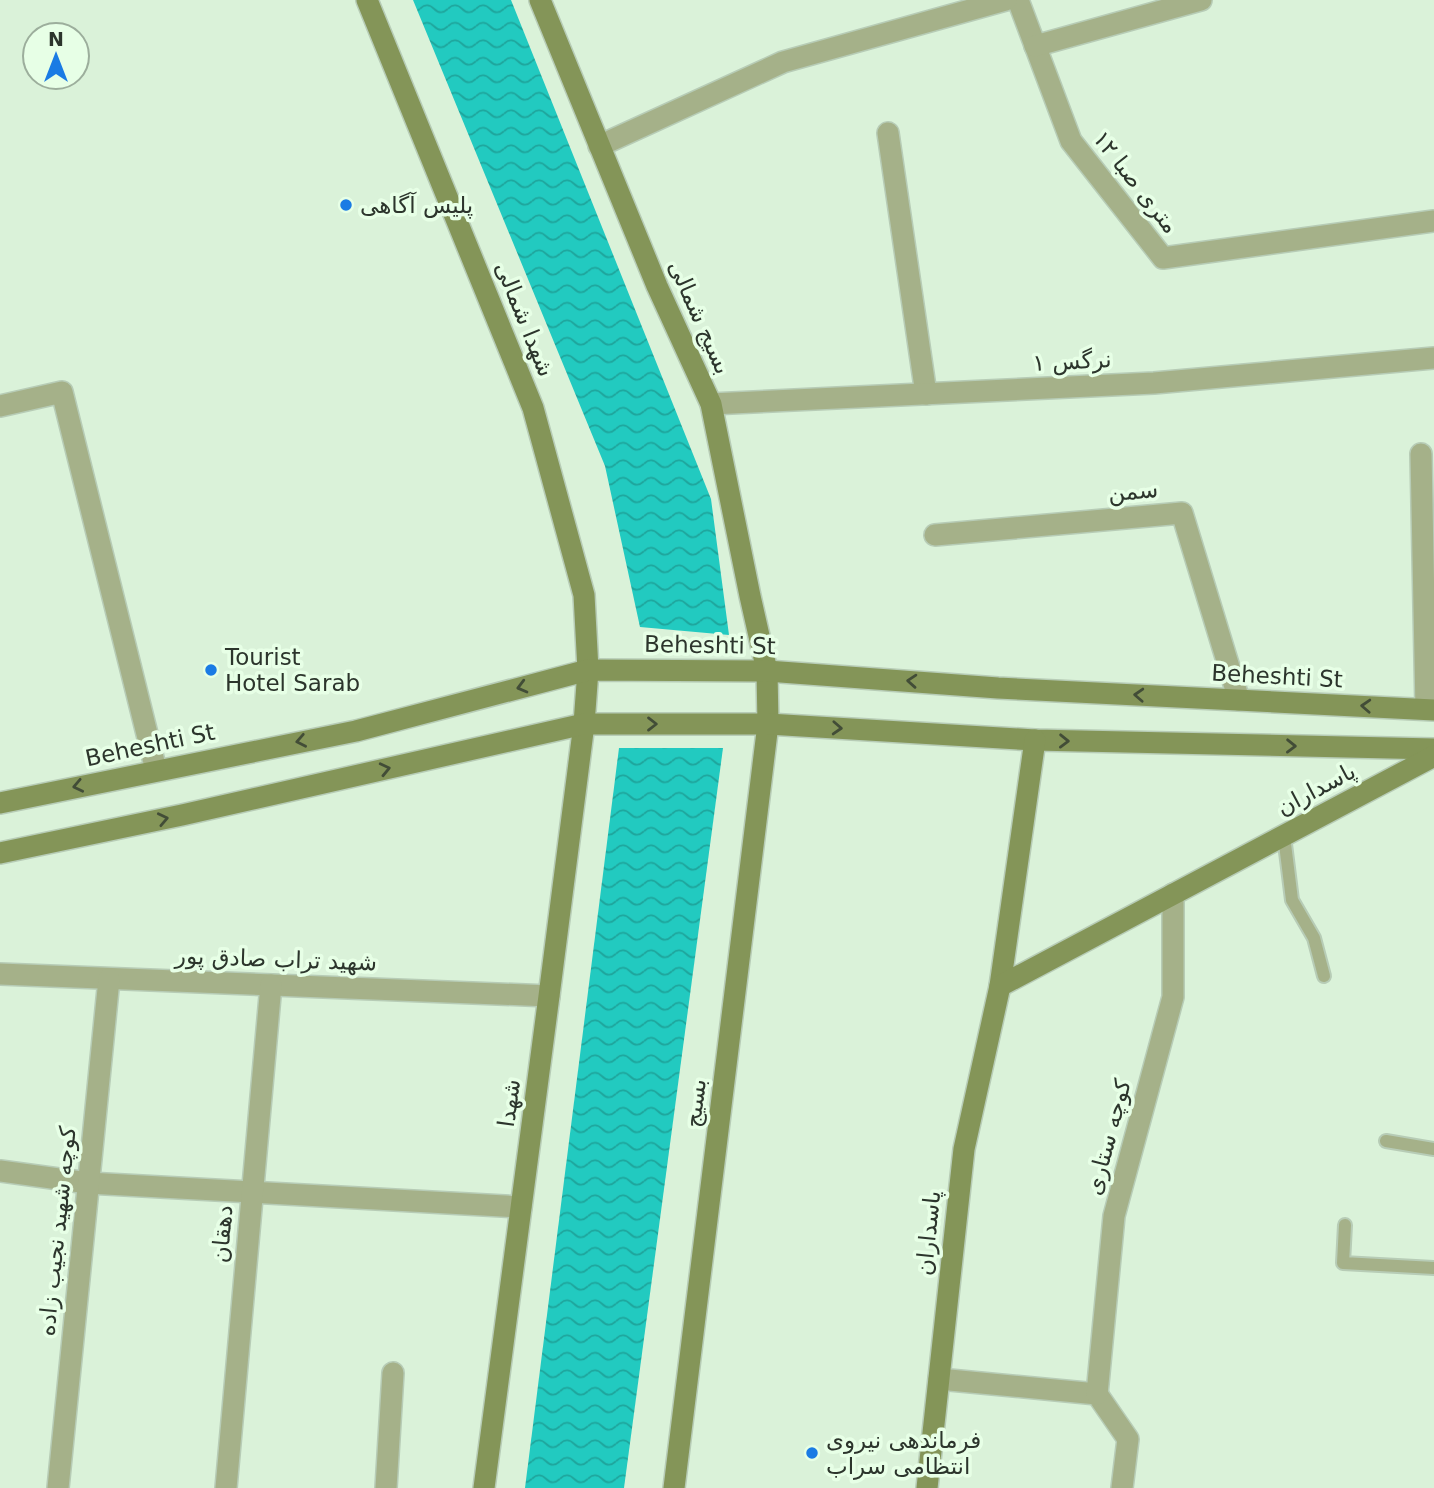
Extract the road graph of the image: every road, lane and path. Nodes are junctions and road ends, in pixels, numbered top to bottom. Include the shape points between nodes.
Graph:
1 (367, 0) edge
2 (540, 0) edge
3 (1006, 0) edge
4 (1018, 0) edge
5 (1201, 0) edge
6 (1035, 46) junction
7 (888, 133) dead end
8 (599, 146) junction
9 (1434, 221) edge
10 (1434, 358) edge
11 (926, 394) junction
12 (711, 404) junction
13 (0, 405) edge
14 (1421, 454) dead end
15 (935, 535) dead end
16 (588, 670) junction
17 (767, 671) junction
18 (1239, 700) junction
19 (1430, 710) edge
20 (583, 724) junction
21 (768, 724) junction
22 (1035, 740) junction
23 (1434, 749) edge
24 (1434, 756) edge
25 (156, 770) junction
26 (0, 803) edge
27 (1284, 836) junction
28 (0, 853) edge
29 (1173, 894) junction
30 (0, 974) edge
31 (1324, 976) dead end
32 (109, 979) junction
33 (271, 985) junction
34 (1000, 986) junction
35 (549, 996) junction
36 (1386, 1141) dead end
37 (1434, 1149) edge
38 (0, 1171) edge
39 (88, 1183) junction
40 (253, 1192) junction
41 (521, 1207) junction
42 (1345, 1225) dead end
43 (1434, 1268) edge
44 (393, 1373) dead end
45 (939, 1379) junction
46 (1097, 1394) junction
47 (58, 1488) edge
48 (226, 1488) edge
49 (386, 1488) edge
50 (484, 1488) edge
51 (674, 1488) edge
52 (927, 1488) edge
53 (1122, 1488) edge

1 - 16 street, شهدا شمالی via 533,408 584,595
2 - 8 street, بسیج شمالی
3 - 8 street via 783,62
4 - 6 street, ۱۲ متری صبا
5 - 6 street
6 - 9 street, ۱۲ متری صبا via 1071,141 1163,258
7 - 11 street
8 - 12 street, بسیج شمالی
10 - 11 street, نرگس ۱ via 1154,383
11 - 12 street, نرگس ۱
12 - 17 street, بسیج شمالی
13 - 25 street via 62,392
14 - 19 street
15 - 18 street, سمن via 1182,513
16 - 17 street, Beheshti St
16 - 20 street, شهدا شمالی
16 -> 25 street, Beheshti St via 356,731
18 -> 17 street, Beheshti St
17 - 21 street, بسیج شمالی
19 -> 18 street, Beheshti St
20 -> 21 street
28 -> 20 street
20 - 35 street, شهدا
21 -> 22 street
21 - 51 street, بسیج
22 -> 23 street
22 - 34 street, پاسداران
24 - 27 street, پاسداران
25 -> 26 street, Beheshti St
27 - 29 street, پاسداران
27 - 31 lane via 1292,900 1314,938
29 - 34 street, پاسداران
29 - 46 street, کوچه ستاری via 1173,997 1114,1216
30 - 32 street, شهید تراب صادق پور
32 - 33 street, شهید تراب صادق پور
32 - 39 street, کوچه شهید نجیب زاده
33 - 35 street, شهید تراب صادق پور
33 - 40 street, دهقان
34 - 45 street, پاسداران via 964,1149
35 - 41 street, شهدا
36 - 37 lane
38 - 39 street
39 - 40 street
39 - 47 street, کوچه شهید نجیب زاده
40 - 41 street
40 - 48 street, دهقان
41 - 50 street, شهدا
42 - 43 lane via 1343,1263
44 - 49 street
45 - 46 street
45 - 52 street, پاسداران
46 - 53 street via 1128,1439

